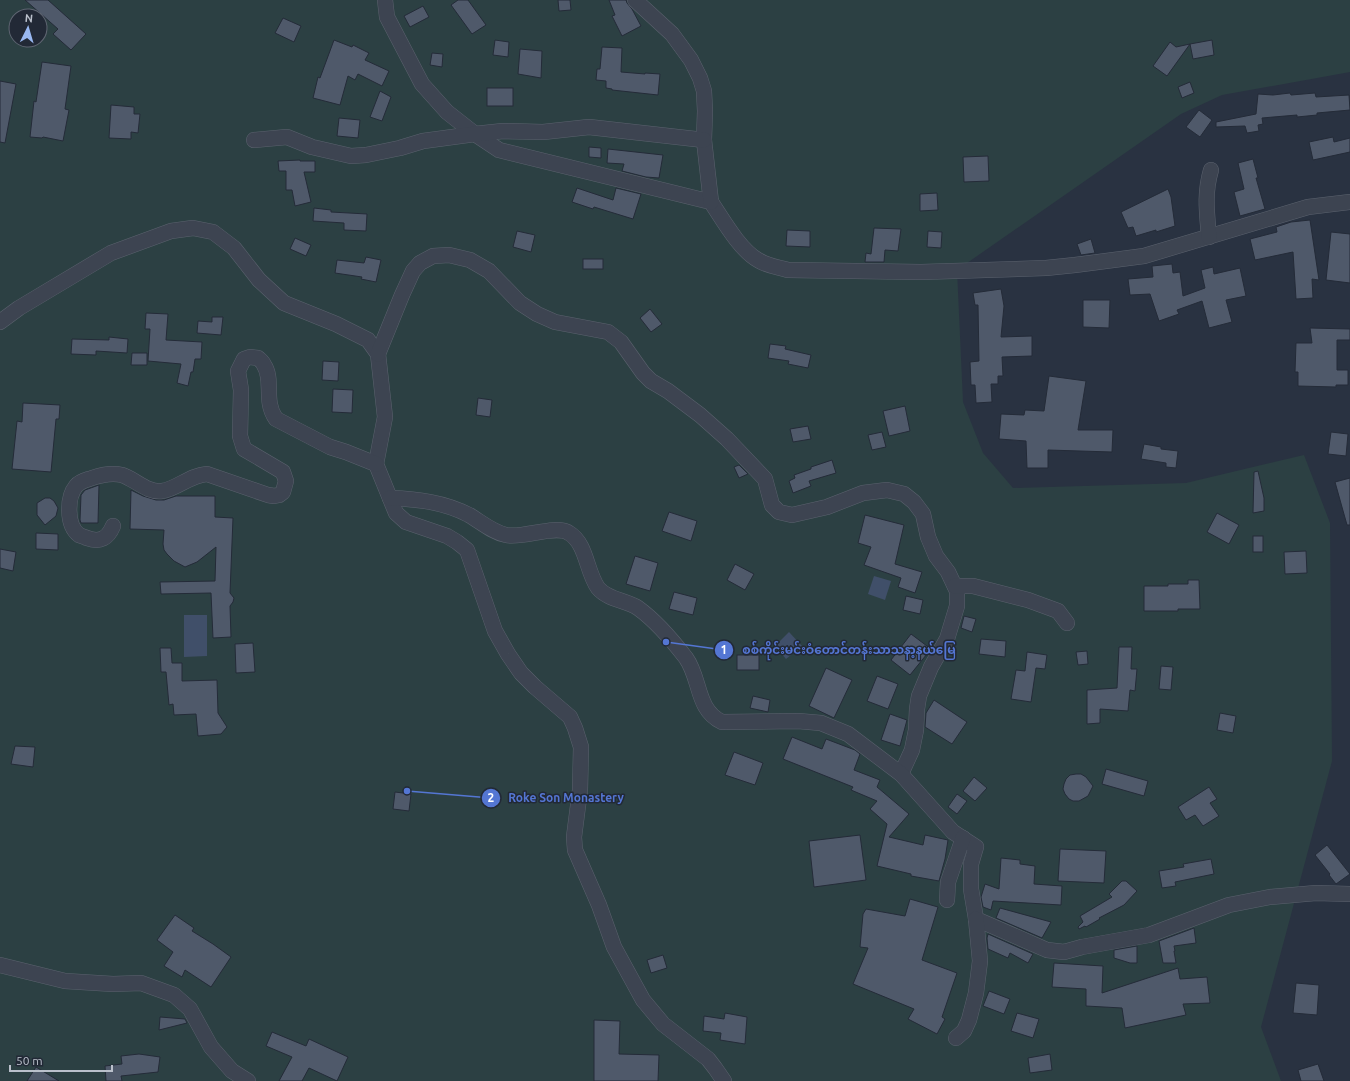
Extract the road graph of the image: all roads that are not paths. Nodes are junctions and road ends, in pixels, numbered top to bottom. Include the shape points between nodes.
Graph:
1 (386, 0) edge
2 (636, 0) edge
3 (475, 134) junction
4 (254, 140) dead end
5 (704, 140) junction
6 (1211, 170) dead end
7 (711, 202) junction
8 (1350, 202) edge
9 (1209, 237) junction
10 (0, 322) edge
11 (378, 354) junction
12 (376, 464) junction
13 (390, 498) junction
14 (113, 526) dead end
15 (955, 586) junction
16 (1067, 623) dead end
17 (901, 774) junction
18 (963, 838) junction
19 (1350, 894) edge
20 (947, 900) dead end
21 (976, 919) junction
22 (0, 965) edge
23 (956, 1038) dead end
24 (248, 1081) edge
25 (724, 1081) edge

1 - 3 street via 387,17 422,84 447,112
2 - 5 street via 672,34 691,60 700,78 704,91
3 - 4 street via 351,156 312,147 287,137
3 - 5 street via 503,131 542,132 589,127
3 - 7 street via 499,150
5 - 7 street
6 - 9 street via 1206,198
7 - 9 street via 746,251 758,260 788,270 921,272 1046,268 1144,256
8 - 9 street via 1308,207
10 - 11 street via 111,253 171,232 193,228 213,232 234,248 259,280 284,303 368,340
11 - 12 street via 385,417
11 - 15 street via 413,271 420,263 433,256 449,255 470,260 489,271 520,303 537,314 555,322 608,332 621,342 642,373 700,415 765,479 772,505 779,512 792,515 827,507 862,493 887,490 904,494 923,514 928,537 936,556
12 - 13 street
12 - 14 street via 330,447 276,419 269,404 265,365 258,358 250,357 244,359 238,371 241,390 240,436 244,449 283,472 286,481 283,492 268,495 207,474 162,491 152,490 122,475 111,474 81,482 72,495 69,508 72,525 78,534 96,541 106,538
13 - 17 street via 414,499 451,508 507,536 557,529 568,532 582,549 597,587 604,594 637,608 687,659 703,702 708,712 716,719 722,722 821,723 854,738
13 - 25 street via 396,513 406,522 447,536 467,550 495,631 508,654 526,678 570,717 581,748 575,850 614,947 643,1000 663,1024 708,1059
15 - 16 street via 973,586 1028,600 1058,611
15 - 17 street via 957,606 947,638 919,696 912,750
17 - 18 street via 953,832
18 - 20 street via 948,882
18 - 21 street via 976,847 971,864 971,889
19 - 21 street via 1316,893 1270,897 1236,904 1149,935 1064,952 1047,950
21 - 23 street via 980,961 976,993 969,1020
22 - 24 street via 64,981 141,983 174,995 190,1009 211,1047 232,1071

